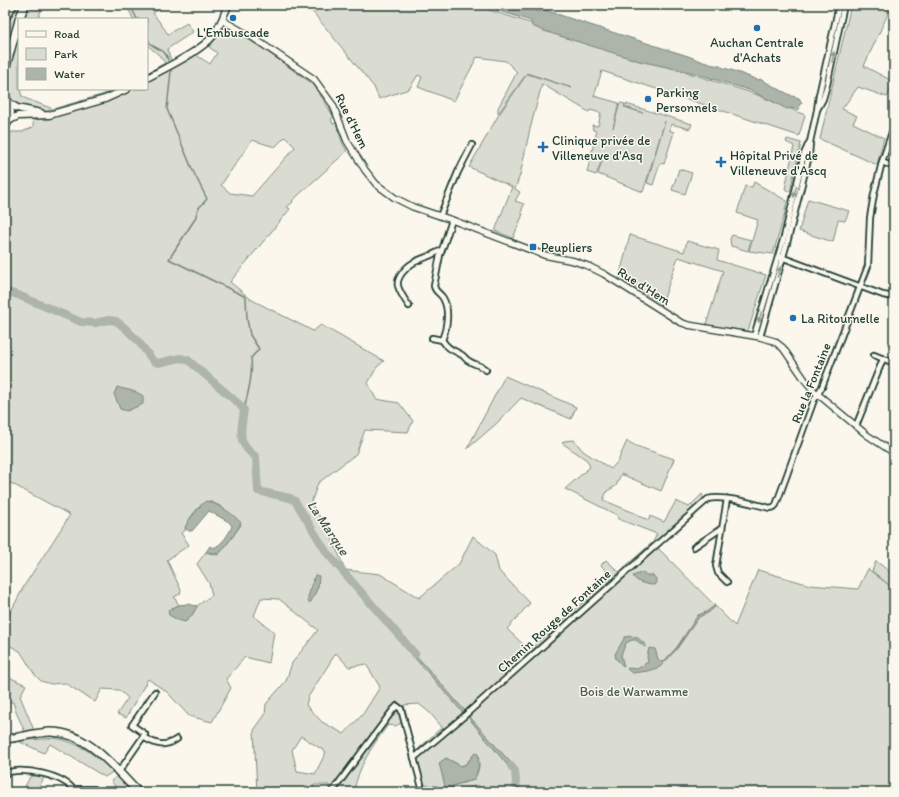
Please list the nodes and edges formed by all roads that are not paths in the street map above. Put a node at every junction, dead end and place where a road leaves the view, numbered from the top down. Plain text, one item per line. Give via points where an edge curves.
1 (13, 5) edge
2 (25, 5) edge
3 (228, 5) edge
4 (839, 5) edge
5 (844, 5) edge
6 (5, 18) edge
7 (19, 18) edge
8 (222, 20) junction
9 (18, 23) edge
10 (5, 70) edge
11 (148, 77) edge
12 (815, 82) dead end
13 (824, 84) junction
14 (125, 90) edge
15 (7, 100) edge
16 (57, 113) junction
17 (7, 124) edge
18 (894, 126) edge
19 (472, 145) dead end
20 (882, 162) junction
21 (894, 167) edge
22 (440, 216) junction
23 (452, 220) junction
24 (441, 250) junction
25 (781, 257) junction
26 (860, 286) junction
27 (894, 296) edge
28 (409, 306) dead end
29 (757, 336) junction
30 (432, 338) dead end
31 (442, 340) junction
32 (874, 355) dead end
33 (883, 359) junction
34 (894, 363) edge
35 (486, 370) dead end
36 (818, 394) junction
37 (856, 426) junction
38 (894, 453) edge
39 (708, 499) joint
40 (727, 499) junction
41 (722, 528) junction
42 (694, 547) dead end
43 (727, 582) dead end
44 (155, 692) dead end
45 (143, 738) junction
46 (5, 739) edge
47 (177, 739) dead end
48 (414, 758) junction
49 (118, 773) junction
50 (5, 774) edge
51 (421, 784) dead end
52 (94, 789) dead end
53 (74, 791) edge
54 (138, 792) edge
55 (332, 792) edge

1 - 6 main road
2 - 7 main road
3 - 8 main road
4 - 13 street
13 -> 5 street
8 - 11 main road via 208,42
8 - 22 street, Rue d'Hem via 314,79 333,105 351,147 380,188 401,202
9 - 10 main road
12 - 13 street
13 - 25 street via 818,99 810,142 804,154
14 - 16 main road via 105,99
15 - 16 main road via 17,108
15 - 17 main road via 10,112
16 - 17 main road via 18,116
18 - 20 street, Rue la Fontaine
19 - 22 street
20 - 21 street
20 - 26 street, Rue la Fontaine via 871,209 868,263
22 - 23 street, Rue d'Hem
23 - 24 street
23 - 29 street, Rue d'Hem via 544,255 588,266 680,322
24 - 28 street via 413,263 401,276 399,287
24 - 31 street via 434,289 445,304 447,324
25 - 26 street
25 - 29 street
26 - 27 street via 883,295
26 - 36 street, Rue la Fontaine
29 - 36 street, Rue d'Hem via 772,340 781,346
30 - 31 street
31 - 35 street via 450,350
32 - 33 street
33 - 34 street
33 - 37 street
36 - 37 street, Rue d'Hem
36 - 40 street, Rue la Fontaine via 775,506 770,508
37 - 38 street, Rue d'Hem
39 - 40 street, Rue la Fontaine
39 - 48 street, Chemin Rouge de Fontaine
40 - 41 street
41 - 42 street
41 - 43 street via 716,566 718,573
44 - 45 street via 132,725 145,734
45 - 47 street via 161,745 170,744
45 - 49 street
46 - 49 main road via 47,732 67,734 89,745
48 - 51 street
48 - 55 street via 401,709 396,706
49 - 54 main road
50 - 53 street via 14,770 44,773 68,784
52 - 53 street

